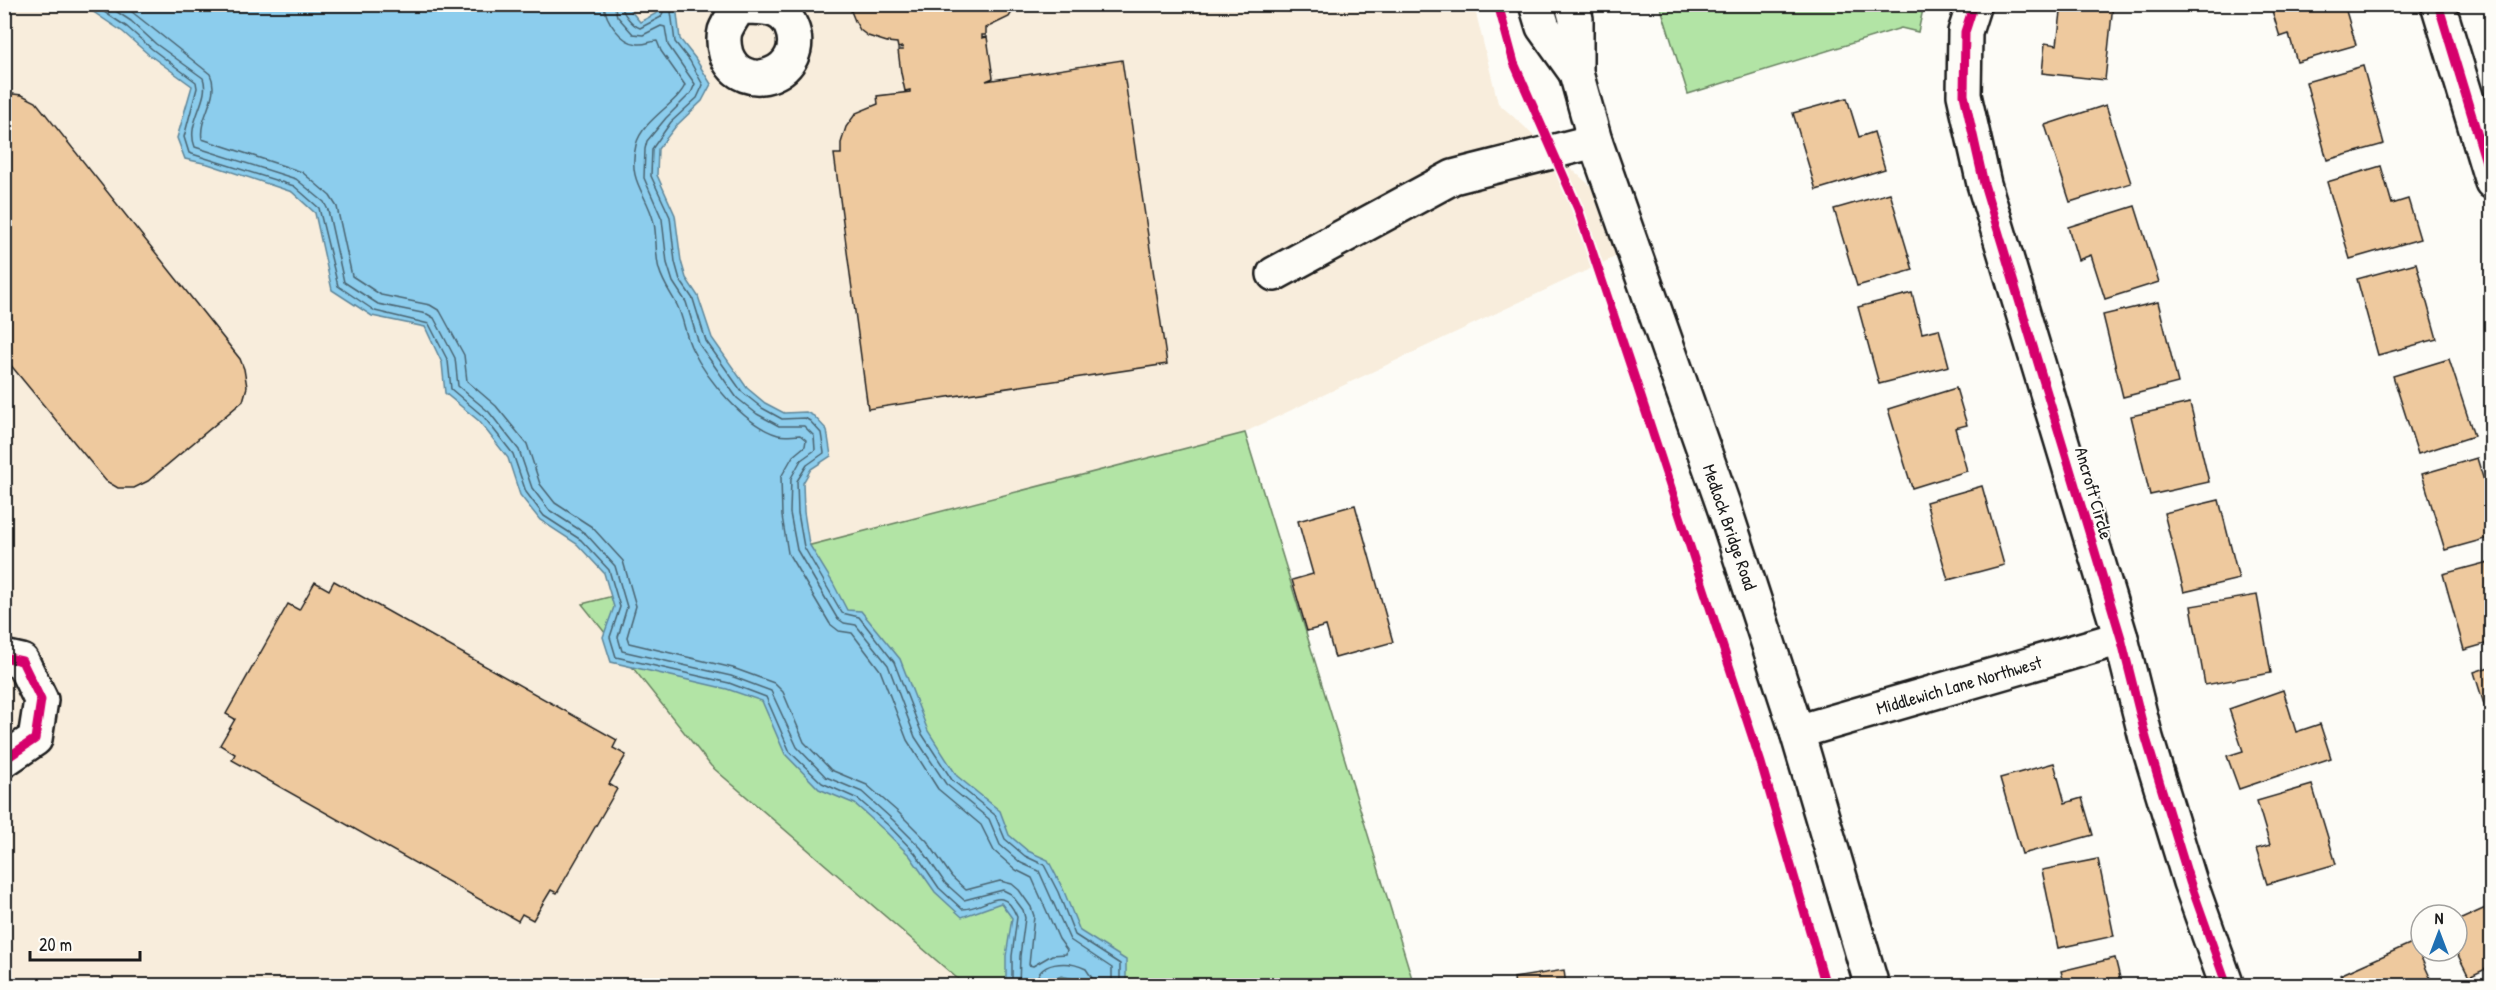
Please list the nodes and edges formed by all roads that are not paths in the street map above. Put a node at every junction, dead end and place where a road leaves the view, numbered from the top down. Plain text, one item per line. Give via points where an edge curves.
1 (1536, 4) edge
2 (1572, 4) edge
3 (1974, 4) edge
4 (2438, 4) edge
5 (1576, 73) junction
6 (1595, 141) junction
7 (2492, 182) edge
8 (1274, 274) dead end
9 (2121, 638) junction
10 (4, 657) edge
11 (1797, 732) junction
12 (4, 760) edge
13 (1872, 986) edge
14 (2228, 986) edge

1 - 5 street, Medlock Bridge Road via 1543,27
2 - 5 street, Medlock Bridge Road via 1576,19
3 - 9 street, Ancroft Circle via 1965,32 1964,94 1984,184
4 - 7 street
5 - 6 street, Medlock Bridge Road
6 - 8 street via 1453,177
6 - 11 street, Medlock Bridge Road via 1725,510
9 - 11 street, Middlewich Lane Northwest
9 - 14 street, Ancroft Circle via 2146,738 2190,882
10 - 12 street via 22,661 41,700 35,739
11 - 13 street, Medlock Bridge Road

